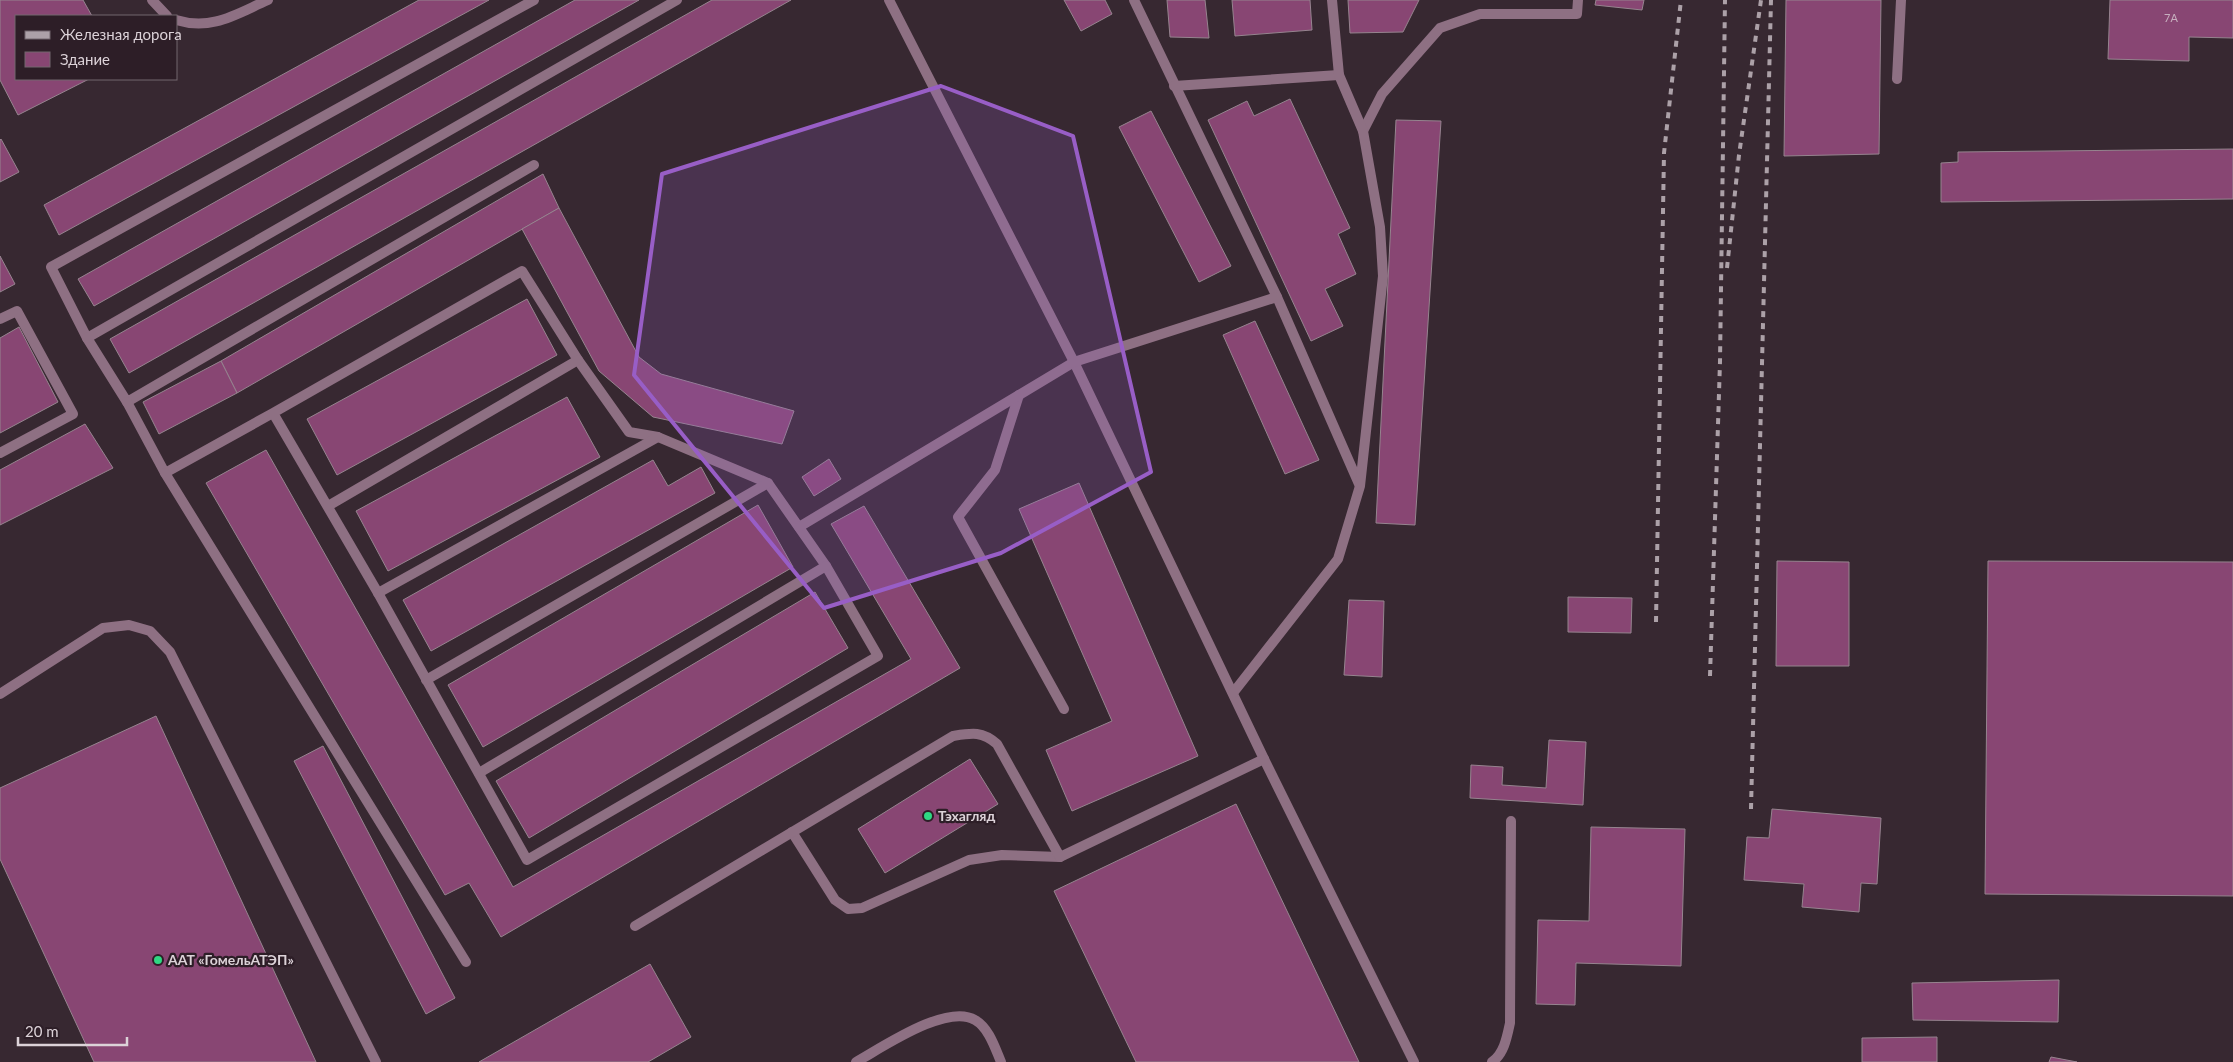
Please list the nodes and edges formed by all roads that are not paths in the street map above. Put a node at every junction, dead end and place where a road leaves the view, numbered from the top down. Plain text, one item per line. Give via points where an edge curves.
1 (152, 0) edge
2 (268, 0) edge
3 (534, 0) edge
4 (677, 0) edge
5 (889, 0) edge
6 (1134, 0) edge
7 (1332, 0) edge
8 (1578, 0) edge
9 (1901, 0) edge
10 (166, 15) edge
11 (178, 21) edge
12 (1339, 75) junction
13 (1897, 79) dead end
14 (1174, 86) junction
15 (1363, 130) junction
16 (534, 165) dead end
17 (1277, 296) junction
18 (0, 319) edge
19 (88, 338) junction
20 (578, 360) junction
21 (1074, 362) junction
22 (1020, 394) junction
23 (128, 402) junction
24 (273, 413) junction
25 (658, 437) junction
26 (0, 453) edge
27 (165, 473) junction
28 (768, 483) junction
29 (1360, 486) junction
30 (328, 506) junction
31 (799, 527) junction
32 (826, 566) junction
33 (378, 593) junction
34 (426, 680) junction
35 (1232, 692) junction
36 (0, 694) edge
37 (1064, 709) dead end
38 (1264, 759) junction
39 (480, 774) junction
40 (1511, 821) dead end
41 (792, 832) junction
42 (1060, 856) junction
43 (635, 926) dead end
44 (466, 962) dead end
45 (376, 1062) edge
46 (856, 1062) edge
47 (1001, 1062) edge
48 (1414, 1062) edge
49 (1492, 1062) edge

1 - 10 lane
2 - 11 lane via 216,23 190,24
3 - 19 lane via 51,267
4 - 19 lane
5 - 21 lane
6 - 14 lane
7 - 12 lane
8 - 15 lane via 1578,14 1480,14 1440,28 1382,94
9 - 13 lane
12 - 14 lane
12 - 15 lane
14 - 17 lane
15 - 29 lane via 1380,227 1383,276
16 - 23 lane
17 - 21 lane
17 - 29 lane
18 - 26 lane via 17,311 73,414
19 - 23 lane
20 - 24 lane via 522,271
20 - 25 lane via 629,432
20 - 30 lane
21 - 22 lane
21 - 35 lane
22 - 31 lane
22 - 37 lane via 995,470 958,517
23 - 27 lane
24 - 27 lane
24 - 30 lane
25 - 28 lane
25 - 33 lane
27 - 44 lane
28 - 31 lane
28 - 34 lane
29 - 35 lane via 1338,559
30 - 33 lane
31 - 32 lane
32 - 39 lane
32 - 39 lane via 878,656 527,860
33 - 34 lane
34 - 39 lane
35 - 38 lane
36 - 45 lane via 103,628 129,625 150,631 170,652
38 - 42 lane
38 - 48 lane
40 - 49 lane via 1510,1023 1506,1043
41 - 42 lane via 835,900 848,908 862,908 969,860 1002,855
41 - 42 lane via 953,736 970,733 987,735 998,744
41 - 43 lane
46 - 47 lane via 939,1018 960,1014 976,1020 989,1036

